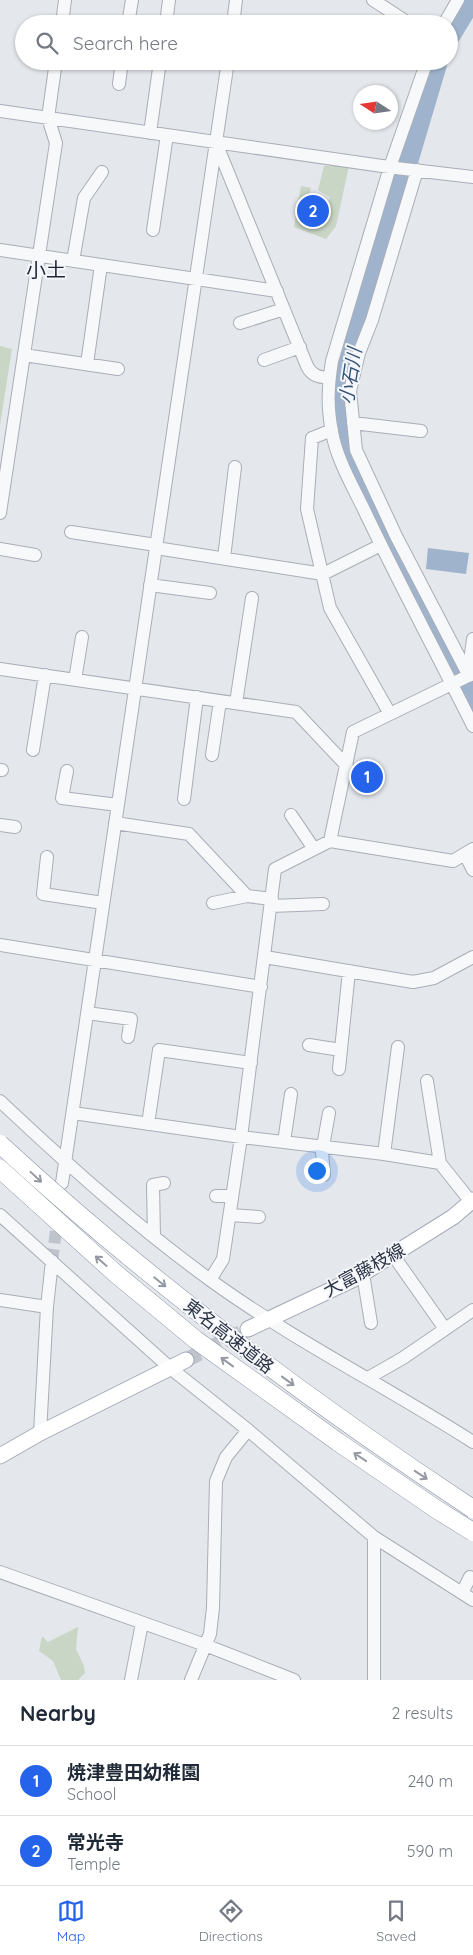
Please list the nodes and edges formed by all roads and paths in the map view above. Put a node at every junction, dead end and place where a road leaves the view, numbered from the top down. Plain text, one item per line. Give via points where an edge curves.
1 (65, 0) edge
2 (132, 0) edge
3 (169, 0) edge
4 (236, 0) edge
5 (373, 0) edge
6 (458, 0) edge
7 (63, 15) edge
8 (130, 15) edge
9 (167, 15) edge
10 (234, 15) edge
11 (396, 15) edge
12 (449, 15) edge
13 (55, 70) edge
14 (121, 70) edge
15 (159, 70) edge
16 (227, 70) edge
17 (423, 70) edge
18 (119, 84) dead end
19 (0, 110) edge
20 (48, 118) junction
21 (150, 133) junction
22 (167, 135) junction
23 (216, 142) junction
24 (393, 168) junction
25 (417, 170) junction
26 (102, 172) dead end
27 (473, 177) edge
28 (153, 230) dead end
29 (0, 250) edge
30 (39, 256) junction
31 (73, 261) junction
32 (101, 265) junction
33 (196, 280) junction
34 (277, 291) junction
35 (284, 308) junction
36 (240, 323) dead end
37 (300, 347) junction
38 (24, 354) junction
39 (264, 360) dead end
40 (87, 364) junction
41 (118, 369) dead end
42 (330, 378) junction
43 (353, 422) junction
44 (332, 430) junction
45 (421, 431) dead end
46 (235, 467) dead end
47 (0, 513) edge
48 (71, 532) dead end
49 (381, 545) junction
50 (156, 546) junction
51 (0, 549) edge
52 (36, 555) dead end
53 (224, 558) junction
54 (323, 574) junction
55 (150, 585) junction
56 (210, 593) dead end
57 (252, 598) dead end
58 (82, 637) dead end
59 (473, 639) edge
60 (0, 669) edge
61 (45, 675) junction
62 (471, 676) edge
63 (75, 680) junction
64 (452, 684) junction
65 (135, 688) junction
66 (197, 697) junction
67 (220, 701) junction
68 (236, 703) junction
69 (390, 714) junction
70 (473, 726) edge
71 (33, 750) dead end
72 (212, 755) dead end
73 (347, 766) junction
74 (67, 771) dead end
75 (184, 799) dead end
76 (118, 805) junction
77 (291, 816) dead end
78 (115, 823) junction
79 (0, 825) edge
80 (16, 827) dead end
81 (330, 841) junction
82 (314, 850) junction
83 (469, 852) edge
84 (47, 856) dead end
85 (473, 870) edge
86 (246, 896) junction
87 (271, 902) junction
88 (213, 903) dead end
89 (103, 904) junction
90 (323, 904) dead end
91 (0, 945) edge
92 (265, 957) junction
93 (473, 957) edge
94 (95, 960) junction
95 (349, 971) junction
96 (261, 987) junction
97 (87, 1013) junction
98 (128, 1037) dead end
99 (309, 1045) dead end
100 (398, 1047) dead end
101 (341, 1050) junction
102 (251, 1063) junction
103 (339, 1069) dead end
104 (427, 1081) dead end
105 (290, 1094) dead end
106 (0, 1101) edge
107 (73, 1113) junction
108 (329, 1113) dead end
109 (148, 1124) junction
110 (241, 1137) junction
111 (284, 1142) junction
112 (0, 1144) edge
113 (323, 1147) junction
114 (384, 1154) junction
115 (440, 1163) junction
116 (66, 1164) junction
117 (0, 1169) edge
118 (324, 1175) dead end
119 (62, 1183) tunnel mouth
120 (164, 1183) dead end
121 (216, 1196) dead end
122 (232, 1196) junction
123 (472, 1202) edge
124 (0, 1215) edge
125 (230, 1215) junction
126 (259, 1217) dead end
127 (154, 1237) junction
128 (393, 1255) junction
129 (52, 1261) junction
130 (363, 1274) junction
131 (210, 1280) junction
132 (0, 1300) edge
133 (47, 1307) junction
134 (473, 1310) edge
135 (269, 1320) junction
136 (371, 1323) dead end
137 (248, 1329) tunnel mouth
138 (445, 1329) junction
139 (186, 1360) tunnel mouth
140 (169, 1367) junction
141 (368, 1378) junction
142 (248, 1430) junction
143 (40, 1434) junction
144 (473, 1442) edge
145 (0, 1456) edge
146 (473, 1509) edge
147 (473, 1532) edge
148 (374, 1537) junction
149 (0, 1572) edge
150 (470, 1577) dead end
151 (462, 1593) junction
152 (473, 1600) edge
153 (142, 1623) junction
154 (205, 1645) junction
155 (271, 1676) edge
156 (131, 1680) edge
157 (191, 1680) edge
158 (294, 1680) edge
159 (374, 1680) edge

1 - 7 street
2 - 8 street
3 - 9 street
4 - 10 street
5 - 11 street
6 - 12 street
13 - 20 street
14 - 18 street
15 - 21 street
16 - 23 street
17 - 24 street
19 - 20 street
20 - 21 street
20 - 30 street via 56,143
21 - 22 street
22 - 23 street
22 - 28 street
23 - 24 street
23 - 33 street
23 - 34 street
24 - 25 street
24 - 42 street via 332,361
25 - 27 street
25 - 43 street via 357,362 350,391
26 - 31 street via 84,198
29 - 30 street
30 - 31 street
30 - 38 street
31 - 32 street
32 - 33 street
32 - 40 street
33 - 34 street
33 - 50 street
34 - 35 street
35 - 36 street
35 - 37 street
37 - 39 street
37 - 42 street via 311,372
38 - 40 street
38 - 47 street
40 - 41 street
42 - 44 street
43 - 45 street
43 - 62 street via 356,450 365,470 396,536
44 - 49 street via 343,466
44 - 54 street via 312,438 307,509
46 - 53 street
48 - 50 street
49 - 54 street
49 - 64 street
50 - 53 street
50 - 55 street
51 - 52 street
53 - 54 street
54 - 69 street via 330,608
55 - 56 street
55 - 65 street
57 - 68 street
58 - 63 street
59 - 62 street
60 - 61 street
61 - 63 street
61 - 71 street
62 - 64 street
63 - 65 street
64 - 69 street
64 - 70 street
65 - 66 street
65 - 76 street
66 - 67 street
66 - 75 street
67 - 68 street
67 - 72 street
68 - 73 street via 296,712
69 - 73 street via 353,732
73 - 81 street
74 - 76 street via 62,798
76 - 78 street
77 - 82 street
78 - 86 street via 189,834
78 - 89 street
79 - 80 street
81 - 82 street
81 - 83 street via 453,860
82 - 87 street via 275,870
83 - 85 street
84 - 89 street via 43,894
86 - 87 street
86 - 88 street
87 - 90 street
87 - 92 street
89 - 94 street
91 - 94 street
92 - 95 street
92 - 96 street
93 - 95 street via 434,978 413,982
94 - 96 street
94 - 97 street
95 - 101 street
96 - 102 street
97 - 98 street via 130,1019
97 - 107 street
99 - 101 street
100 - 114 street
101 - 103 street
102 - 109 street via 159,1050
102 - 110 street
104 - 115 street
105 - 111 street
106 - 116 street
107 - 109 street
107 - 116 street
108 - 113 street
109 - 110 street
110 - 111 street
110 - 122 street
111 - 113 street
112 -> 146 highway, 東名高速道路, bridge via 108,1240 261,1362
113 - 114 street
113 - 118 street
114 - 115 street
115 - 123 street
116 - 119 street
116 - 127 street
147 -> 117 highway, 東名高速道路, bridge via 338,1442 196,1340
120 - 127 street via 153,1185
121 - 122 street
122 - 125 street
123 - 128 main road, 大富藤枝線
124 - 129 street
125 - 126 street
125 - 131 street via 223,1259
127 - 131 street
128 - 130 main road, 大富藤枝線
128 - 138 street
129 - 133 street
129 - 140 street
130 - 135 main road, 大富藤枝線
130 - 136 street
131 - 135 street
132 - 133 street
133 - 143 street
134 - 138 street
135 - 137 main road, 大富藤枝線
135 - 141 street
138 - 141 street
139 - 140 main road
140 - 142 street
140 - 143 main road
141 - 144 street
142 - 148 street
142 - 154 street via 226,1457 216,1481 213,1608 210,1634
143 - 145 main road
148 - 151 street
148 - 159 street
149 - 153 street
150 - 151 street
151 - 152 street
153 - 154 street
153 - 156 street
154 - 155 street
154 - 157 street
155 - 158 street

